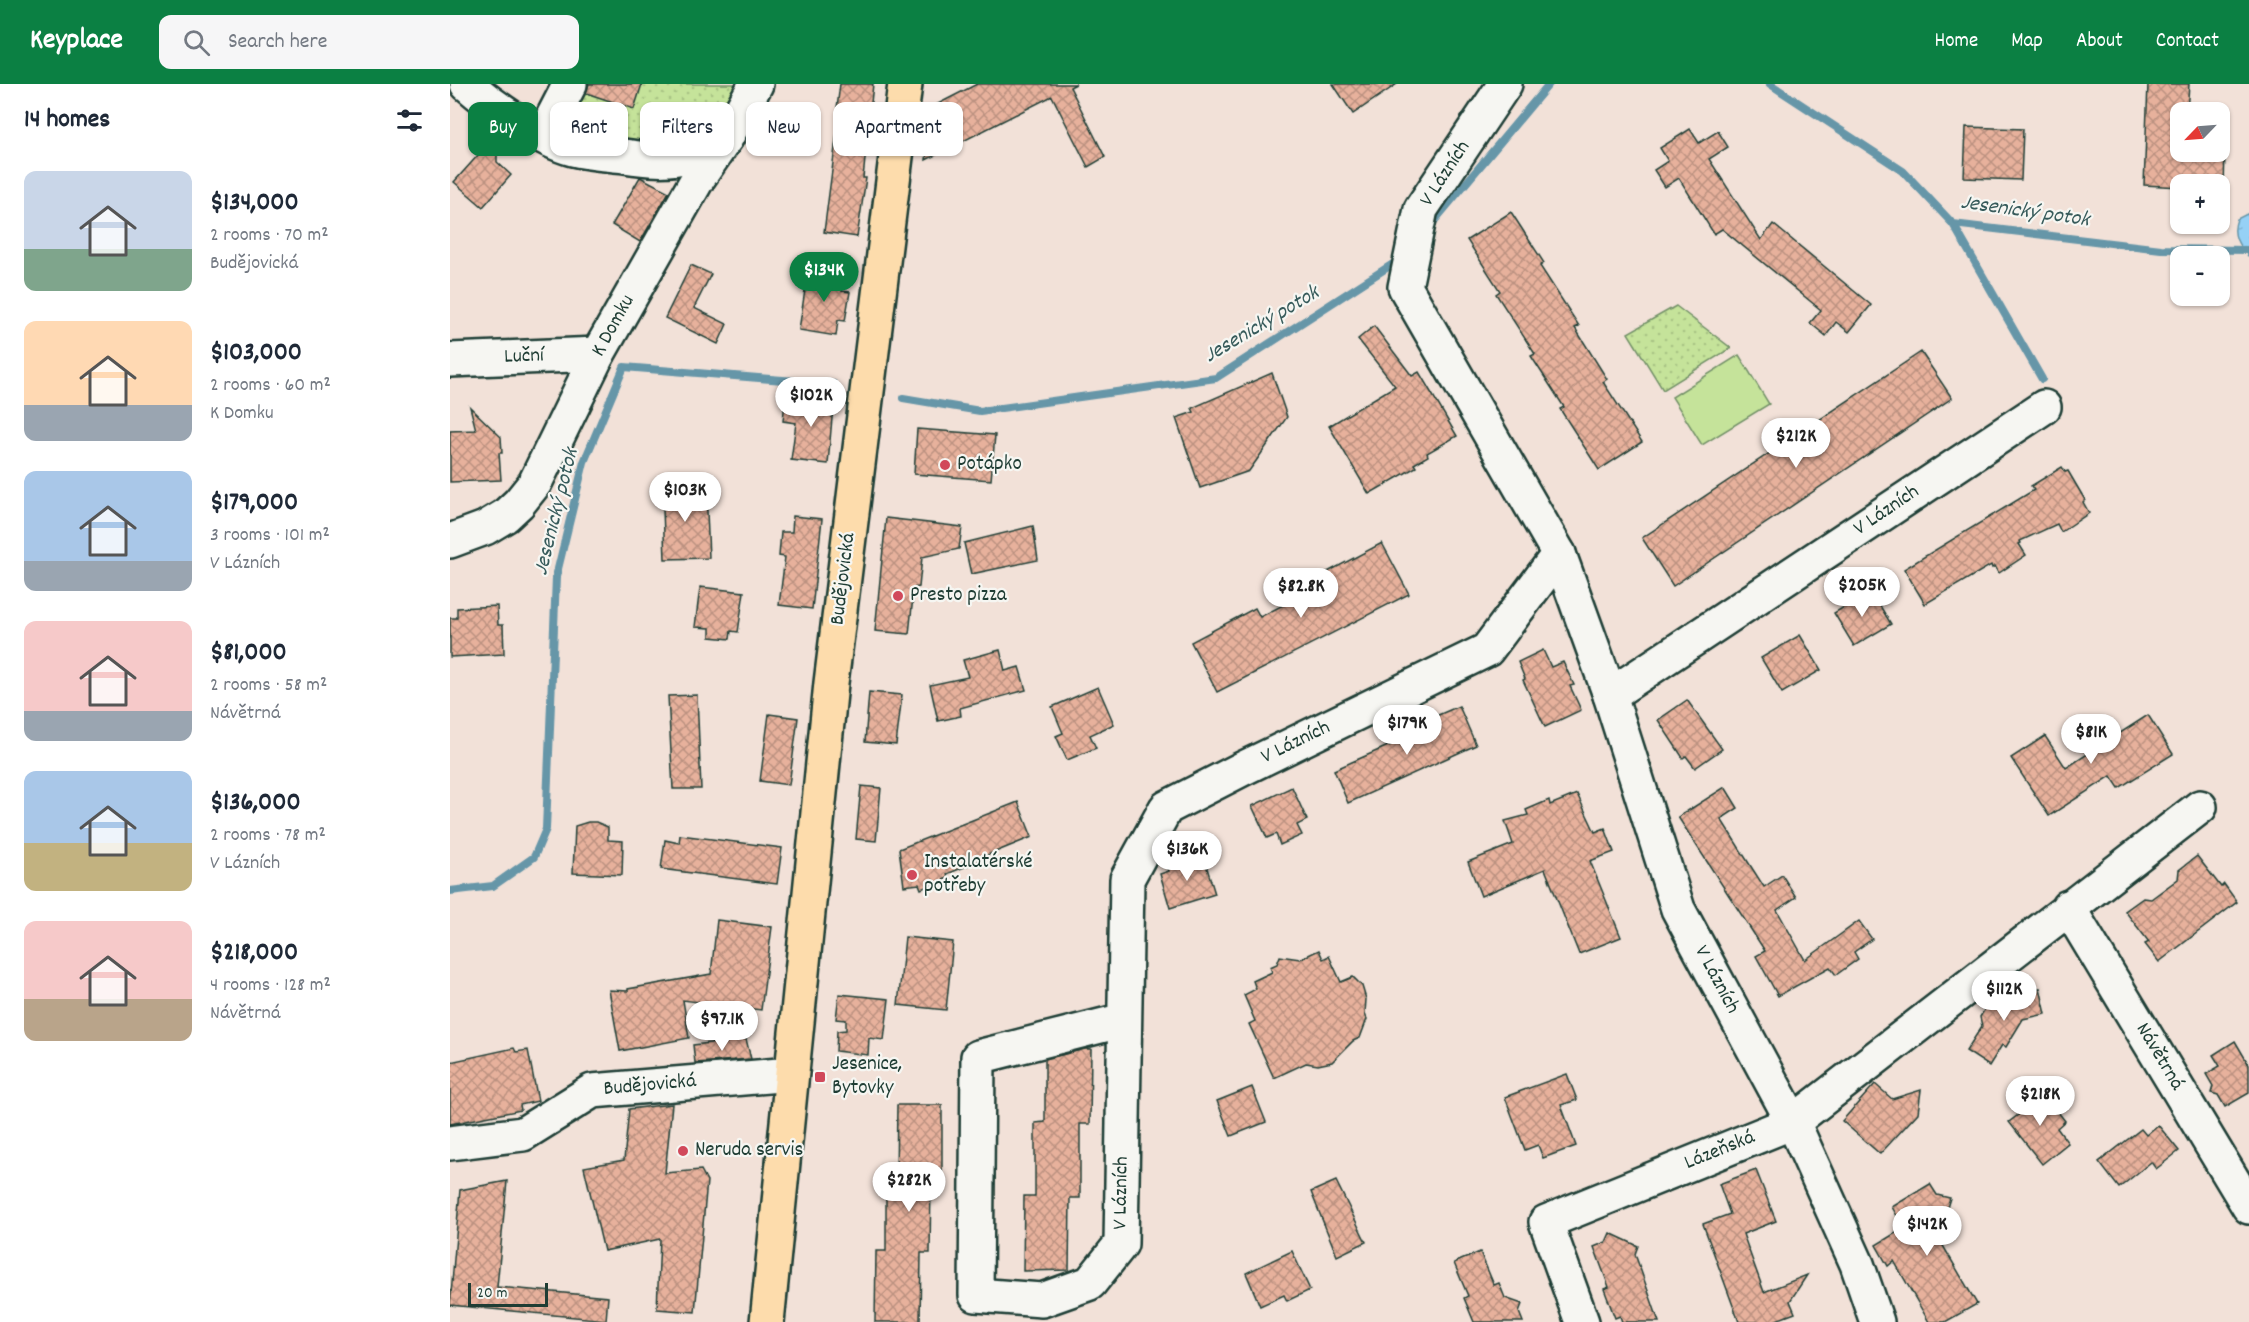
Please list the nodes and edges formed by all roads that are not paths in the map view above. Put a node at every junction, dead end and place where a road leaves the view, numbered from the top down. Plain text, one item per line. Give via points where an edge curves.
1 (467, 84) edge
2 (570, 84) edge
3 (756, 84) edge
4 (905, 84) edge
5 (1504, 84) edge
6 (734, 124) edge
7 (543, 136) junction
8 (687, 156) edge
9 (714, 156) edge
10 (598, 354) junction
11 (450, 360) edge
12 (2044, 407) dead end
13 (450, 541) edge
14 (1559, 555) junction
15 (1610, 695) junction
16 (2200, 807) dead end
17 (2068, 907) junction
18 (1124, 1020) junction
19 (791, 1074) junction
20 (1793, 1122) junction
21 (450, 1143) edge
22 (2249, 1207) edge
23 (767, 1322) edge
24 (1582, 1322) edge
25 (1877, 1322) edge

1 - 7 street
2 - 7 street
3 - 6 street, K Domku
4 - 19 main road, Budějovická via 831,683
5 - 14 street, V Lázních via 1420,209 1405,287
7 - 8 street via 574,149 650,160
9 - 10 street, K Domku
10 - 11 street, Luční
10 - 13 street, K Domku via 535,483 505,516
12 - 15 street, V Lázních
14 - 15 street, V Lázních
14 - 18 street, V Lázních via 1487,650 1166,808 1126,879
15 - 20 street, V Lázních via 1678,909
16 - 17 street
17 - 20 street
17 - 22 street, Návětrná
18 - 18 street, V Lázních via 978,1057 976,1295 1042,1300 1090,1282 1121,1244
19 - 21 street, Budějovická via 592,1091 523,1134
19 - 23 main road, Budějovická
20 - 24 street, Lázeňská via 1546,1222
20 - 25 street via 1857,1263

